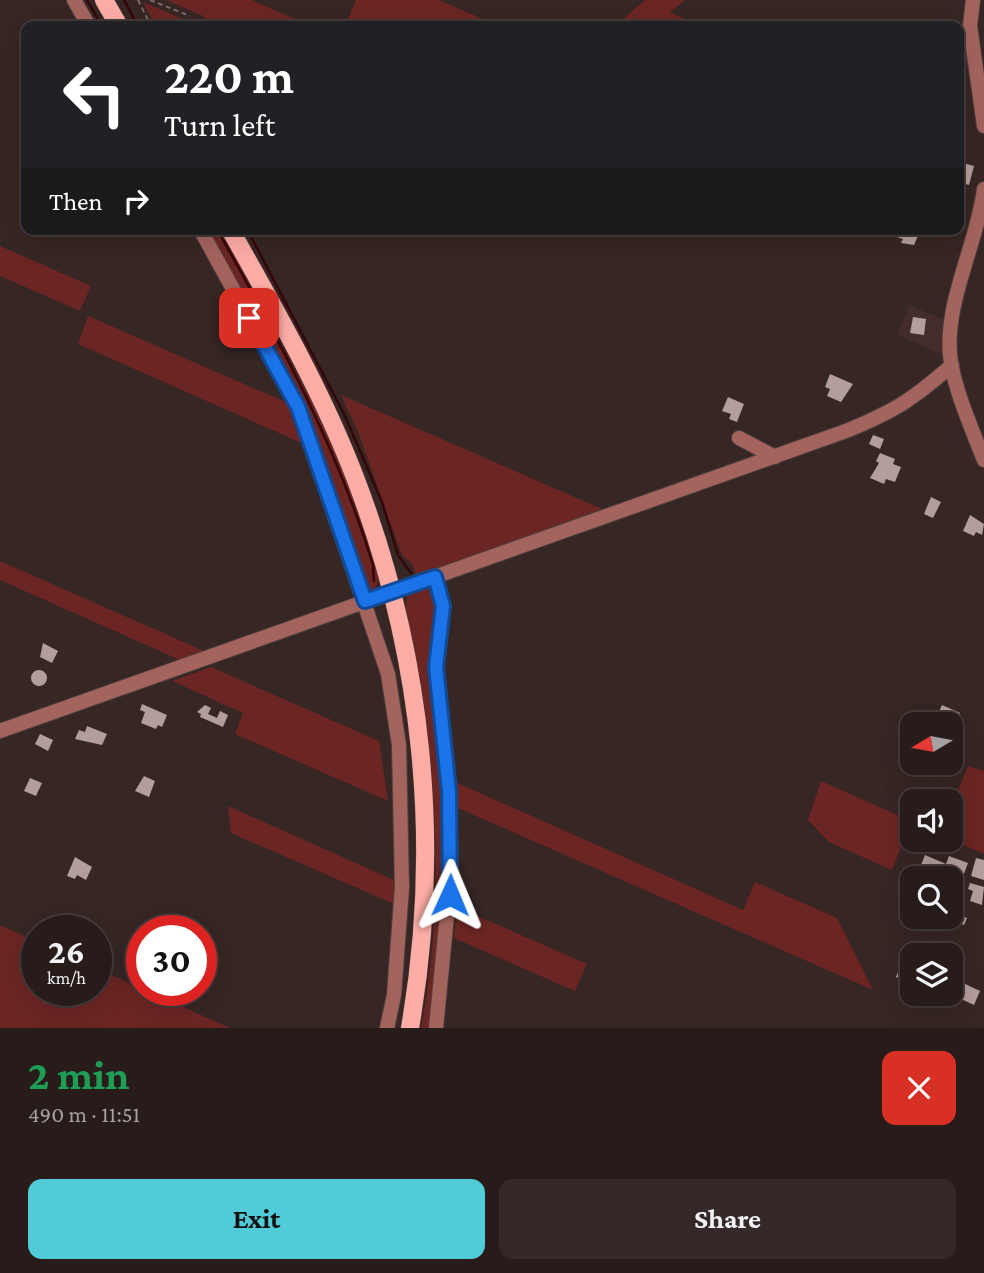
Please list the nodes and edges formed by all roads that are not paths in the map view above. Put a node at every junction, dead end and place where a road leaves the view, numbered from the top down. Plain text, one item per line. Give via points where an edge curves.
1 (74, 0) edge
2 (104, 0) edge
3 (969, 2) edge
4 (86, 21) edge
5 (115, 21) edge
6 (978, 42) edge
7 (984, 126) edge
8 (984, 189) edge
9 (203, 235) edge
10 (233, 235) edge
11 (980, 239) edge
12 (952, 365) junction
13 (738, 438) dead end
14 (775, 457) junction
15 (984, 460) edge
16 (435, 577) junction
17 (393, 592) junction
18 (365, 601) junction
19 (0, 731) edge
20 (387, 1028) edge
21 (410, 1028) edge
22 (436, 1028) edge

1 - 4 street
2 - 5 main road
3 - 6 street
6 - 7 street
8 - 11 street
9 - 18 street via 298,407
10 - 17 main road via 331,421 365,503
11 - 12 street via 953,322
12 - 14 street via 894,411
12 - 15 street
13 - 14 street
14 - 16 street
16 - 17 street
16 - 22 street via 443,606 436,667 449,791 451,874
17 - 18 street
17 - 21 main road via 415,698 426,817 423,932
18 - 19 street
18 - 20 street via 388,674 399,745 402,887

